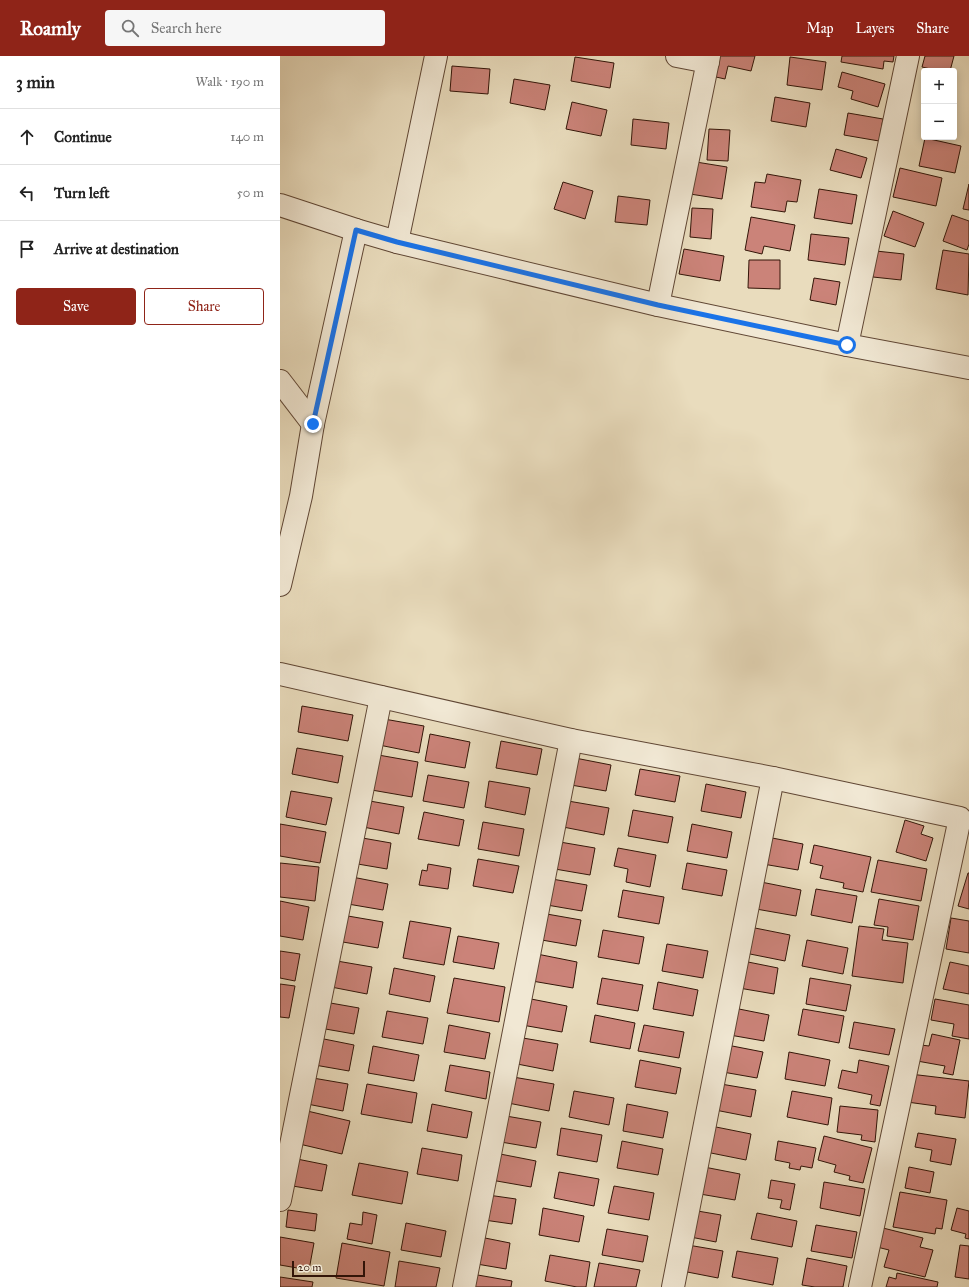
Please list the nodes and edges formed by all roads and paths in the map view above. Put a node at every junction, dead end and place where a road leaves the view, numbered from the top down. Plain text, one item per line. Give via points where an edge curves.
1 (436, 56) edge
2 (677, 56) edge
3 (908, 56) edge
4 (709, 59) edge
5 (280, 205) edge
6 (356, 230) junction
7 (397, 242) junction
8 (658, 305) junction
9 (847, 345) junction
10 (969, 368) edge
11 (280, 380) edge
12 (313, 424) junction
13 (280, 585) edge
14 (280, 674) edge
15 (381, 697) junction
16 (571, 740) junction
17 (773, 778) junction
18 (965, 818) edge
19 (280, 1200) edge
20 (464, 1287) edge
21 (673, 1287) edge
22 (860, 1287) edge

1 - 7 street
2 - 4 street
3 - 9 street
4 - 8 street
5 - 6 street
6 - 7 street
6 - 12 street
7 - 8 street
8 - 9 street
9 - 10 street
11 - 12 street
12 - 13 street via 301,496
14 - 15 street
15 - 16 street
15 - 19 street
16 - 17 street
16 - 20 street
17 - 18 street
17 - 21 street
18 - 22 street

